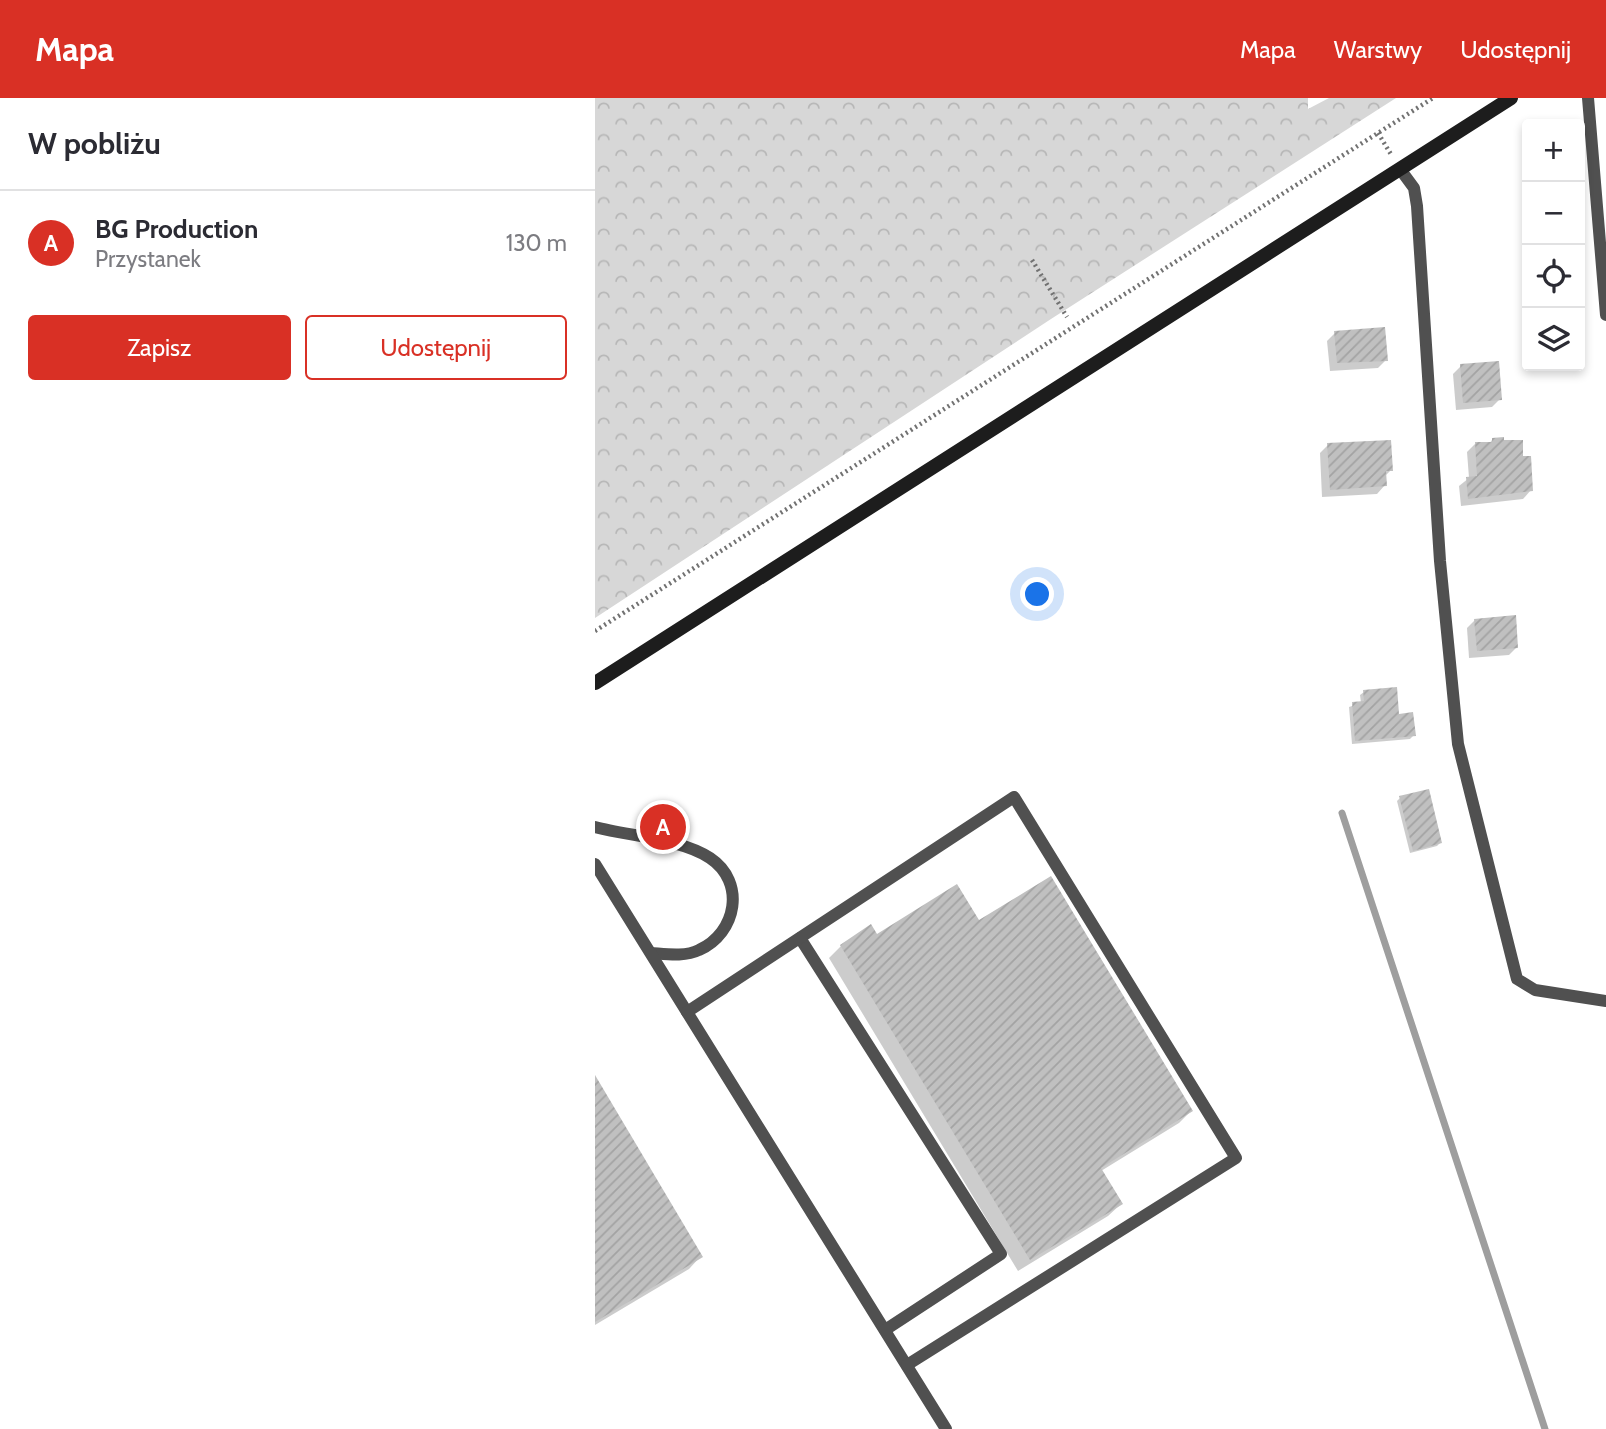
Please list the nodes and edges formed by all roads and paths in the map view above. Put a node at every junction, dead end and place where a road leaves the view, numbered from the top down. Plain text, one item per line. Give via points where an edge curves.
1 (1433, 98) edge
2 (1511, 98) edge
3 (1588, 98) edge
4 (1378, 133) junction
5 (1400, 169) junction
6 (1032, 260) dead end
7 (1606, 315) edge
8 (1067, 317) dead end
9 (595, 631) edge
10 (595, 683) edge
11 (595, 827) edge
12 (595, 864) edge
13 (800, 938) junction
14 (651, 953) junction
15 (1606, 1001) edge
16 (687, 1012) junction
17 (885, 1330) junction
18 (907, 1365) junction
19 (946, 1429) edge

1 - 4 path
2 - 5 main road
3 - 7 lane
4 - 5 path
4 - 9 path
5 - 10 main road
5 - 15 lane via 1414,188 1417,206 1440,561 1464,770 1517,979 1535,990
6 - 8 path
11 - 14 lane via 694,850 730,877 731,915 713,942 698,951
12 - 14 lane
13 - 16 lane
13 - 17 lane via 1001,1254
13 - 18 lane via 1014,797 1236,1158
14 - 16 lane
16 - 17 lane
17 - 18 lane
18 - 19 lane

